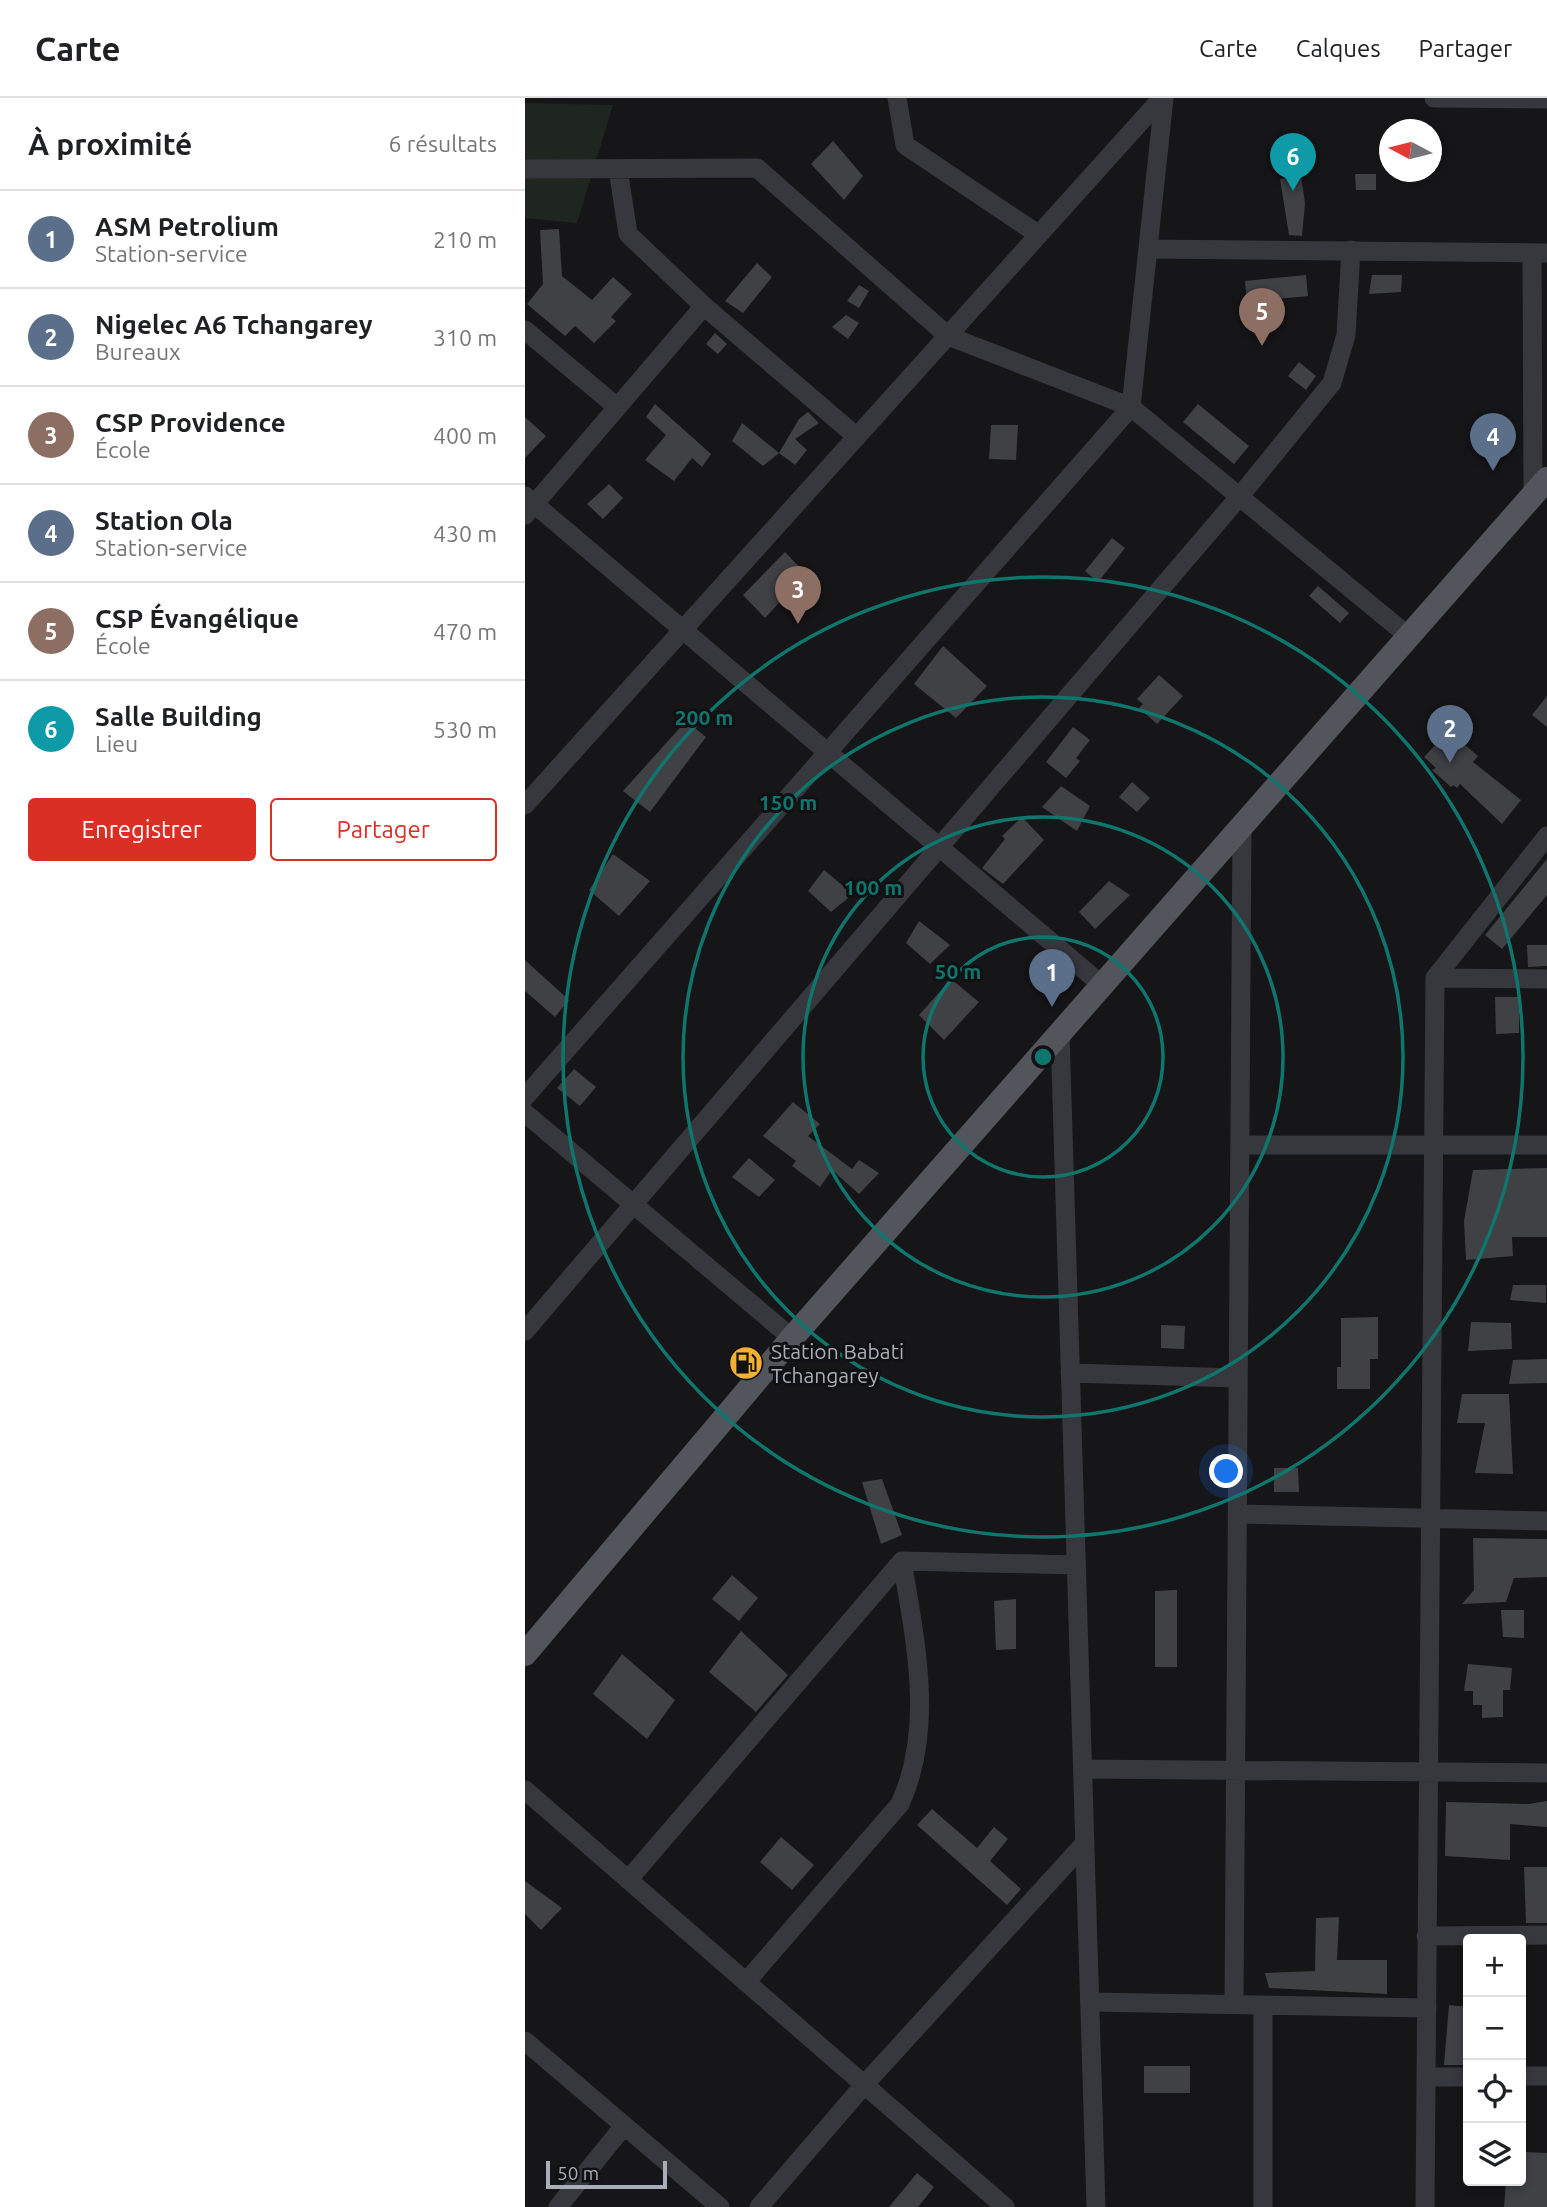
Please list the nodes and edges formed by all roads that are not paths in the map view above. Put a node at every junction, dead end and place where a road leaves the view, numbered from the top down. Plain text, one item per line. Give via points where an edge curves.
1 (897, 98) edge
2 (1163, 98) edge
3 (1434, 98) edge
4 (1547, 99) edge
5 (525, 169) edge
6 (618, 169) junction
7 (1039, 234) junction
8 (1147, 249) junction
9 (1351, 250) junction
10 (1539, 253) edge
11 (704, 306) junction
12 (525, 331) edge
13 (948, 336) junction
14 (617, 407) junction
15 (1131, 407) junction
16 (857, 437) junction
17 (1540, 487) edge
18 (1240, 496) junction
19 (528, 505) edge
20 (683, 630) junction
21 (1408, 635) junction
22 (827, 752) junction
23 (525, 805) edge
24 (1242, 825) junction
25 (1547, 836) edge
26 (940, 848) junction
27 (1435, 978) junction
28 (1547, 979) edge
29 (1102, 985) junction
30 (1060, 1034) junction
31 (525, 1097) edge
32 (525, 1113) edge
33 (1240, 1145) junction
34 (1433, 1145) junction
35 (1547, 1145) edge
36 (633, 1205) junction
37 (525, 1331) edge
38 (792, 1338) junction
39 (1070, 1373) junction
40 (1238, 1378) junction
41 (1237, 1514) junction
42 (1431, 1518) junction
43 (1547, 1521) edge
44 (902, 1561) junction
45 (1076, 1565) junction
46 (525, 1654) edge
47 (1083, 1769) junction
48 (1235, 1771) junction
49 (1429, 1772) junction
50 (1547, 1773) edge
51 (525, 1790) edge
52 (1085, 1843) junction
53 (628, 1880) junction
54 (1547, 1935) edge
55 (1426, 1936) junction
56 (747, 1982) junction
57 (1090, 2002) junction
58 (1234, 2004) junction
59 (1263, 2005) junction
60 (1427, 2008) junction
61 (525, 2042) edge
62 (1526, 2076) edge
63 (1547, 2076) edge
64 (1426, 2077) junction
65 (1463, 2077) edge
66 (864, 2085) junction
67 (624, 2126) junction
68 (558, 2207) edge
69 (720, 2207) edge
70 (759, 2207) edge
71 (1005, 2207) edge
72 (1096, 2207) edge
73 (1263, 2207) edge
74 (1425, 2207) edge

1 - 7 street via 905,145
2 - 7 street
2 - 8 street
3 - 4 street
5 - 6 street
6 - 11 street via 628,234
6 - 13 street via 757,168
7 - 13 street
8 - 9 street
8 - 15 street
9 - 10 street
9 - 18 street via 1346,335 1332,383
10 - 17 street
11 - 14 street
11 - 16 street
12 - 14 street
13 - 15 street
13 - 16 street
14 - 19 street
15 - 18 street
15 - 22 street
16 - 20 street
17 - 21 main road
18 - 21 street
18 - 26 street
19 - 20 street
20 - 22 street
20 - 23 street
21 - 24 main road
22 - 26 street
22 - 31 street
24 - 29 main road
24 - 33 street
25 - 27 street
26 - 29 street
26 - 36 street
27 - 28 street
27 - 34 street
29 - 30 main road
30 - 38 main road
30 - 39 street
32 - 36 street
33 - 34 street
33 - 40 street
34 - 35 street
34 - 42 street
36 - 37 street
36 - 38 street
38 - 46 main road
39 - 40 street
39 - 45 street
40 - 41 street
41 - 42 street
41 - 48 street
42 - 43 street
42 - 49 street
44 - 45 street
44 - 53 street
44 - 56 street via 918,1679 912,1777 900,1804
45 - 47 street
47 - 48 street
47 - 52 street
48 - 49 street
48 - 58 street
49 - 50 street
49 - 55 street
51 - 53 street
52 - 57 street
52 - 66 street
53 - 56 street
54 - 55 street
55 - 60 street
56 - 66 street
57 - 58 street
57 - 72 street
58 - 59 street
59 - 60 street
59 - 73 street
60 - 64 street
61 - 67 street
62 - 63 street
64 - 65 street
64 - 74 street
66 - 70 street
66 - 71 street
67 - 68 street
67 - 69 street

